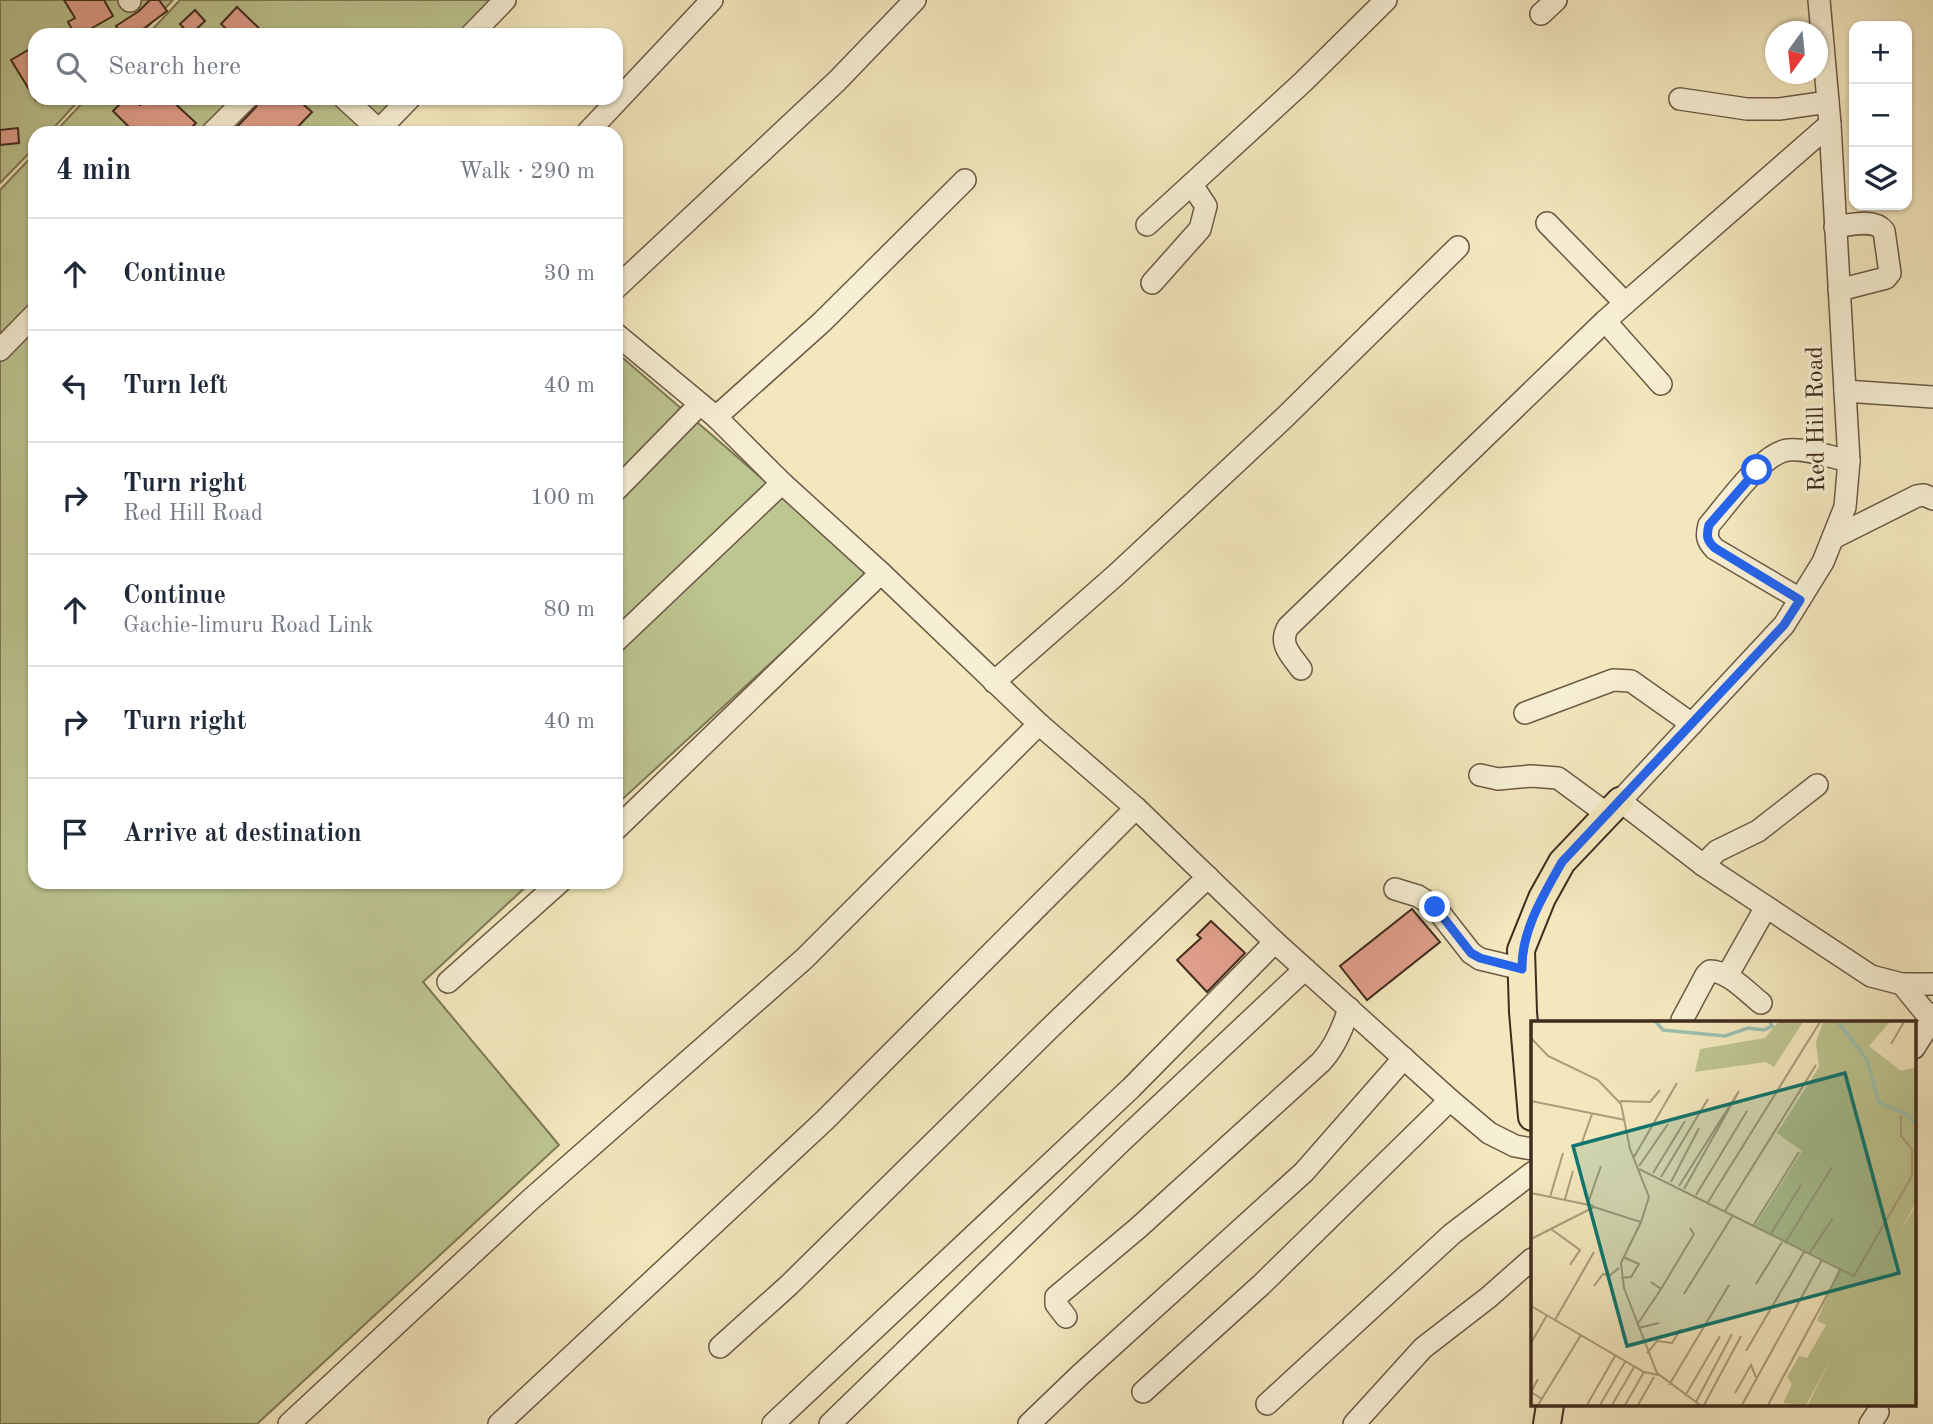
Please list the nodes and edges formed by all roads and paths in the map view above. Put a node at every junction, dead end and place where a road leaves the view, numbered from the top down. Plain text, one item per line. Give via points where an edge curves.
1 (505, 0) edge
2 (712, 0) edge
3 (915, 0) edge
4 (1386, 0) edge
5 (1819, 0) edge
6 (478, 28) edge
7 (623, 95) edge
8 (1680, 99) dead end
9 (1828, 102) junction
10 (240, 105) edge
11 (352, 105) edge
12 (404, 105) edge
13 (613, 105) edge
14 (1830, 124) junction
15 (219, 126) edge
16 (374, 126) edge
17 (386, 126) edge
18 (594, 126) edge
19 (965, 180) dead end
20 (1192, 185) junction
21 (1547, 223) dead end
22 (1147, 225) dead end
23 (1835, 227) junction
24 (1458, 247) dead end
25 (623, 281) edge
26 (1152, 284) dead end
27 (1839, 290) junction
28 (1625, 303) junction
29 (28, 321) edge
30 (1605, 321) junction
31 (623, 340) edge
32 (0, 350) edge
33 (1661, 384) dead end
34 (1845, 391) junction
35 (1933, 397) edge
36 (708, 410) junction
37 (1849, 461) junction
38 (782, 484) junction
39 (623, 485) edge
40 (1933, 499) edge
41 (1833, 538) junction
42 (881, 573) junction
43 (1800, 600) junction
44 (623, 634) edge
45 (1301, 669) dead end
46 (994, 682) junction
47 (1525, 713) dead end
48 (1039, 724) junction
49 (1692, 724) junction
50 (1480, 775) dead end
51 (1817, 785) dead end
52 (1614, 807) junction
53 (1136, 808) junction
54 (623, 822) edge
55 (1703, 865) junction
56 (1209, 877) junction
57 (552, 889) edge
58 (1395, 889) dead end
59 (1766, 907) junction
60 (1275, 942) junction
61 (1305, 969) junction
62 (1522, 969) junction
63 (1727, 976) junction
64 (448, 982) dead end
65 (1902, 984) junction
66 (1933, 984) edge
67 (1761, 1003) dead end
68 (1349, 1009) junction
69 (1933, 1017) edge
70 (1682, 1020) dead end
71 (1916, 1045) edge
72 (1405, 1058) junction
73 (1450, 1100) junction
74 (1531, 1105) edge
75 (1531, 1149) edge
76 (1531, 1174) edge
77 (1531, 1260) edge
78 (1066, 1317) dead end
79 (720, 1347) dead end
80 (1143, 1392) dead end
81 (1267, 1404) dead end
82 (1550, 1406) edge
83 (289, 1424) edge
84 (499, 1424) edge
85 (773, 1424) edge
86 (830, 1424) edge
87 (1029, 1424) edge
88 (1354, 1424) edge
89 (1547, 1424) edge

1 - 6 street
2 - 7 street
3 - 25 street via 837,81
4 - 20 street
5 - 9 street, Red Hill Road
8 - 9 street via 1747,109
9 - 14 street, Red Hill Road
10 - 15 street
11 - 16 street
12 - 17 street
13 - 18 street
14 - 23 street, Red Hill Road
14 - 28 street
19 - 36 street via 822,321
20 - 22 street
20 - 26 street via 1206,206 1200,229
21 - 28 street
23 - 27 street, Red Hill Road
23 - 27 street via 1881,226 1890,273
24 - 46 street via 1285,417
27 - 34 street, Red Hill Road
28 - 30 street
29 - 32 street
30 - 33 street
30 - 45 street via 1288,627 1284,645
31 - 36 street
34 - 35 street
34 - 37 street, Red Hill Road
36 - 38 street
36 - 39 street
37 - 41 street, Red Hill Road via 1845,507
37 - 43 street via 1783,451 1757,470 1709,525 1708,542 1715,548
38 - 42 street
38 - 44 street
40 - 41 street via 1917,496
41 - 43 street, Red Hill Road
42 - 46 street
42 - 54 street
43 - 49 street, Red Hill Road via 1784,625
46 - 48 street
47 - 49 street via 1622,679
48 - 53 street
48 - 83 street via 804,959 530,1200
49 - 52 street, Red Hill Road
50 - 52 street via 1558,778
51 - 55 street via 1758,831 1717,850
52 - 55 street
52 - 62 main road via 1562,862 1521,950
53 - 56 street
53 - 84 street via 825,1120
55 - 59 street
56 - 60 street
56 - 79 street
57 - 64 street
58 - 62 street via 1418,895 1435,907 1471,953
59 - 63 street
59 - 65 street via 1871,976
60 - 61 street
60 - 85 street via 1131,1088
61 - 68 street
61 - 86 street
62 - 74 main road
63 - 67 street
63 - 70 street via 1710,971
65 - 66 street
65 - 69 street
68 - 72 street
68 - 78 street via 1342,1031 1321,1062 1056,1297
69 - 71 street
72 - 73 street
72 - 87 street via 1304,1172
73 - 75 street via 1489,1133
73 - 80 street via 1261,1286
76 - 81 street via 1452,1234
77 - 88 street via 1423,1348
82 - 89 main road

